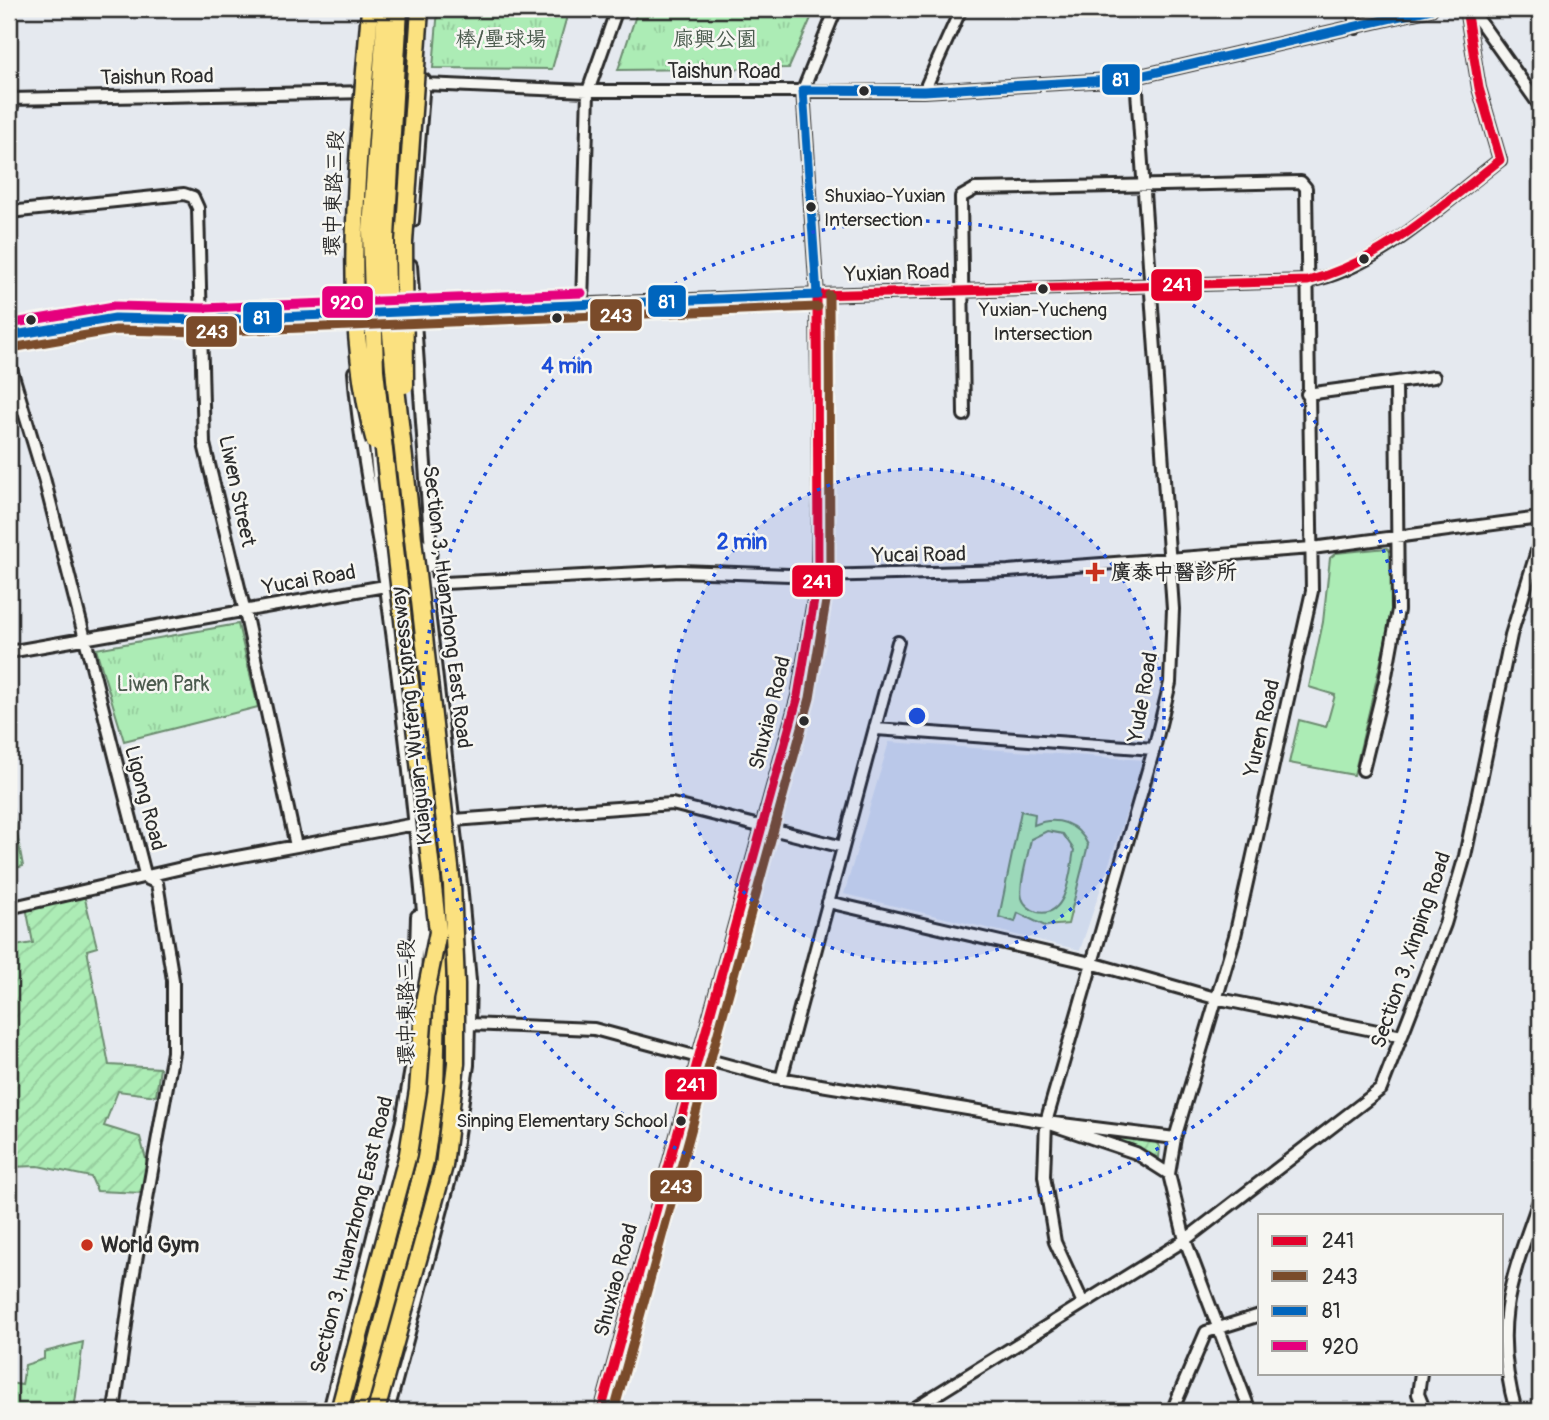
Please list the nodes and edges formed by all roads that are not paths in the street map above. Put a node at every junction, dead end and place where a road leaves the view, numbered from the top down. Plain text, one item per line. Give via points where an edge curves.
1 (364, 9) edge
2 (370, 9) edge
3 (377, 9) edge
4 (386, 9) edge
5 (399, 9) edge
6 (412, 9) edge
7 (420, 9) edge
8 (428, 9) edge
9 (617, 9) edge
10 (836, 9) edge
11 (961, 9) edge
12 (1353, 9) edge
13 (1432, 9) edge
14 (1469, 9) edge
15 (1356, 28) junction
16 (1136, 77) junction
17 (424, 84) junction
18 (406, 86) junction
19 (803, 90) junction
20 (588, 91) junction
21 (924, 91) junction
22 (357, 92) junction
23 (370, 92) junction
24 (11, 99) edge
25 (1540, 106) edge
26 (9, 116) edge
27 (1144, 185) junction
28 (9, 212) edge
29 (1308, 281) junction
30 (1152, 284) junction
31 (964, 291) junction
32 (817, 295) junction
33 (582, 305) junction
34 (415, 311) junction
35 (395, 312) junction
36 (364, 314) junction
37 (350, 315) junction
38 (203, 320) junction
39 (9, 336) edge
40 (9, 362) edge
41 (1434, 377) dead end
42 (1396, 383) junction
43 (1307, 394) junction
44 (964, 415) dead end
45 (408, 485) junction
46 (387, 487) junction
47 (1540, 518) edge
48 (1398, 539) junction
49 (1540, 541) edge
50 (1312, 548) junction
51 (1170, 560) junction
52 (818, 576) junction
53 (426, 583) junction
54 (385, 586) junction
55 (245, 612) junction
56 (83, 640) junction
57 (898, 642) dead end
58 (9, 652) edge
59 (876, 729) junction
60 (1154, 749) junction
61 (1363, 769) dead end
62 (454, 820) junction
63 (415, 824) junction
64 (760, 827) junction
65 (296, 846) junction
66 (844, 847) junction
67 (419, 858) junction
68 (146, 878) junction
69 (828, 902) junction
70 (9, 908) edge
71 (438, 932) junction
72 (1091, 963) junction
73 (1215, 998) junction
74 (468, 1024) junction
75 (1402, 1035) junction
76 (697, 1058) junction
77 (781, 1079) junction
78 (1046, 1122) junction
79 (1175, 1138) junction
80 (1169, 1174) junction
81 (1540, 1198) edge
82 (1185, 1240) junction
83 (1083, 1304) junction
84 (1258, 1316) edge
85 (1219, 1329) junction
86 (1421, 1374) edge
87 (114, 1411) edge
88 (329, 1411) edge
89 (339, 1411) edge
90 (347, 1411) edge
91 (360, 1411) edge
92 (376, 1411) edge
93 (388, 1411) edge
94 (601, 1411) edge
95 (910, 1411) edge
96 (1172, 1411) edge
97 (1250, 1411) edge
98 (1425, 1411) edge
99 (1514, 1411) edge

1 - 22 street, 環中東路三段
2 - 46 highway, bridge via 358,175 357,308 365,407
3 - 23 street, 環中東路三段
4 - 46 highway, Kuaiguan-Wufeng Expressway, bridge via 371,243 374,370
5 - 45 highway, Kuaiguan-Wufeng Expressway, bridge via 386,237 395,379
6 - 18 street, Section 3, Huanzhong East Road
7 - 45 highway, bridge via 404,242
8 - 17 street
9 - 20 street
10 - 19 street, Shuxiao Road
11 - 21 street
12 - 15 street
13 - 15 street, Taishun Road
14 - 25 street
14 - 29 street, Yuxian Road via 1479,88 1500,160 1394,241 1332,277
15 - 16 street, Taishun Road
16 - 21 street, Taishun Road
16 - 27 street, Yude Road
17 - 18 street, Taishun Road
17 - 20 street, Taishun Road
17 - 34 street via 411,243
18 - 23 street, Taishun Road
18 - 35 street, Section 3, Huanzhong East Road via 393,241
19 - 20 street, Taishun Road
19 - 21 street, Taishun Road
19 - 32 street, Shuxiao Road
20 - 33 street
22 - 23 street, Taishun Road
22 - 24 street, Taishun Road
22 - 37 street, 環中東路三段
23 - 36 street, 環中東路三段 via 362,233
24 - 26 street
27 - 29 street, Yuren Road via 1301,183 1306,188
27 - 30 street, Yude Road
27 - 31 street via 975,189 961,197
28 - 38 street, Liwen Street via 184,194 192,197 198,208
29 - 30 street, Yuxian Road
29 - 43 street, Yuren Road
30 - 31 street, Yuxian Road
30 - 51 street, Yude Road
31 - 32 street, Yuxian Road
31 - 44 street
32 - 33 street, Yuxian Road
32 - 52 street, Shuxiao Road
33 - 34 street, Yuxian Road
34 - 35 street, Yuxian Road
34 - 53 street via 431,550
35 - 36 street, Yuxian Road
35 - 53 street, Section 3, Huanzhong East Road via 399,380
36 - 37 street, Yuxian Road
36 - 54 street, 環中東路三段
37 - 38 street, Yuxian Road
37 - 54 street, 環中東路三段 via 366,480
38 - 39 street, Yuxian Road via 100,319
38 - 55 street, Liwen Street via 204,444
40 - 56 street, Ligong Road via 44,478
41 - 42 street
42 - 43 street
42 - 48 street
43 - 50 street, Yuren Road
45 - 92 highway, Kuaiguan-Wufeng Expressway, bridge via 452,885 456,1063 444,1166
46 - 71 highway, Kuaiguan-Wufeng Expressway, bridge
47 - 48 street, Yucai Road
48 - 50 street, Yucai Road
48 - 61 street via 1398,610
49 - 75 street, Section 3, Xinping Road via 1511,635 1465,856
50 - 51 street, Yucai Road
50 - 73 street, Yuren Road via 1312,591 1298,656 1234,936
51 - 52 street, Yucai Road via 995,572
51 - 60 street, Yude Road via 1174,610 1170,683
52 - 53 street, Yucai Road via 680,571
52 - 64 street, Shuxiao Road via 798,696
53 - 54 street, Yucai Road
53 - 62 street, Section 3, Huanzhong East Road
54 - 55 street, Yucai Road
54 - 63 street, 環中東路三段
55 - 56 street, Yucai Road
55 - 65 street, Liwen Street
56 - 58 street, Yucai Road
56 - 68 street, Ligong Road
57 - 59 street
59 - 60 street
59 - 66 street
60 - 72 street, Yude Road
62 - 64 street via 672,804
62 - 74 street, Section 3, Huanzhong East Road via 470,981
63 - 65 street
63 - 67 street, 環中東路三段
64 - 66 street
64 - 76 street, Shuxiao Road
65 - 68 street
66 - 69 street
67 - 88 street, Section 3, Huanzhong East Road via 413,1057 402,1121
67 - 90 street, 環中東路三段 via 429,998 424,1096
68 - 70 street
68 - 87 street, Ligong Road via 157,883 173,980 173,1052
69 - 72 street
69 - 77 street
71 - 89 highway, bridge via 425,997 408,1154
71 - 91 highway, Kuaiguan-Wufeng Expressway, bridge via 435,1095 425,1161
72 - 73 street
72 - 78 street, Yude Road
73 - 75 street
73 - 79 street, Yuren Road
74 - 76 street via 594,1029
74 - 93 street, Section 3, Huanzhong East Road via 464,1104 453,1168
75 - 82 street, Section 3, Xinping Road via 1381,1089
76 - 77 street
76 - 94 street, Shuxiao Road
77 - 78 street
78 - 79 street
78 - 80 street via 1136,1153
78 - 83 street, Yude Road via 1044,1176 1055,1242
79 - 80 street, Yuren Road
80 - 82 street
81 - 99 street via 1507,1296 1506,1372
82 - 83 street, Section 3, Xinping Road
82 - 85 street
83 - 95 street, Section 3, Xinping Road
84 - 85 street
85 - 96 street via 1206,1332
85 - 97 street
86 - 98 street via 1418,1394

